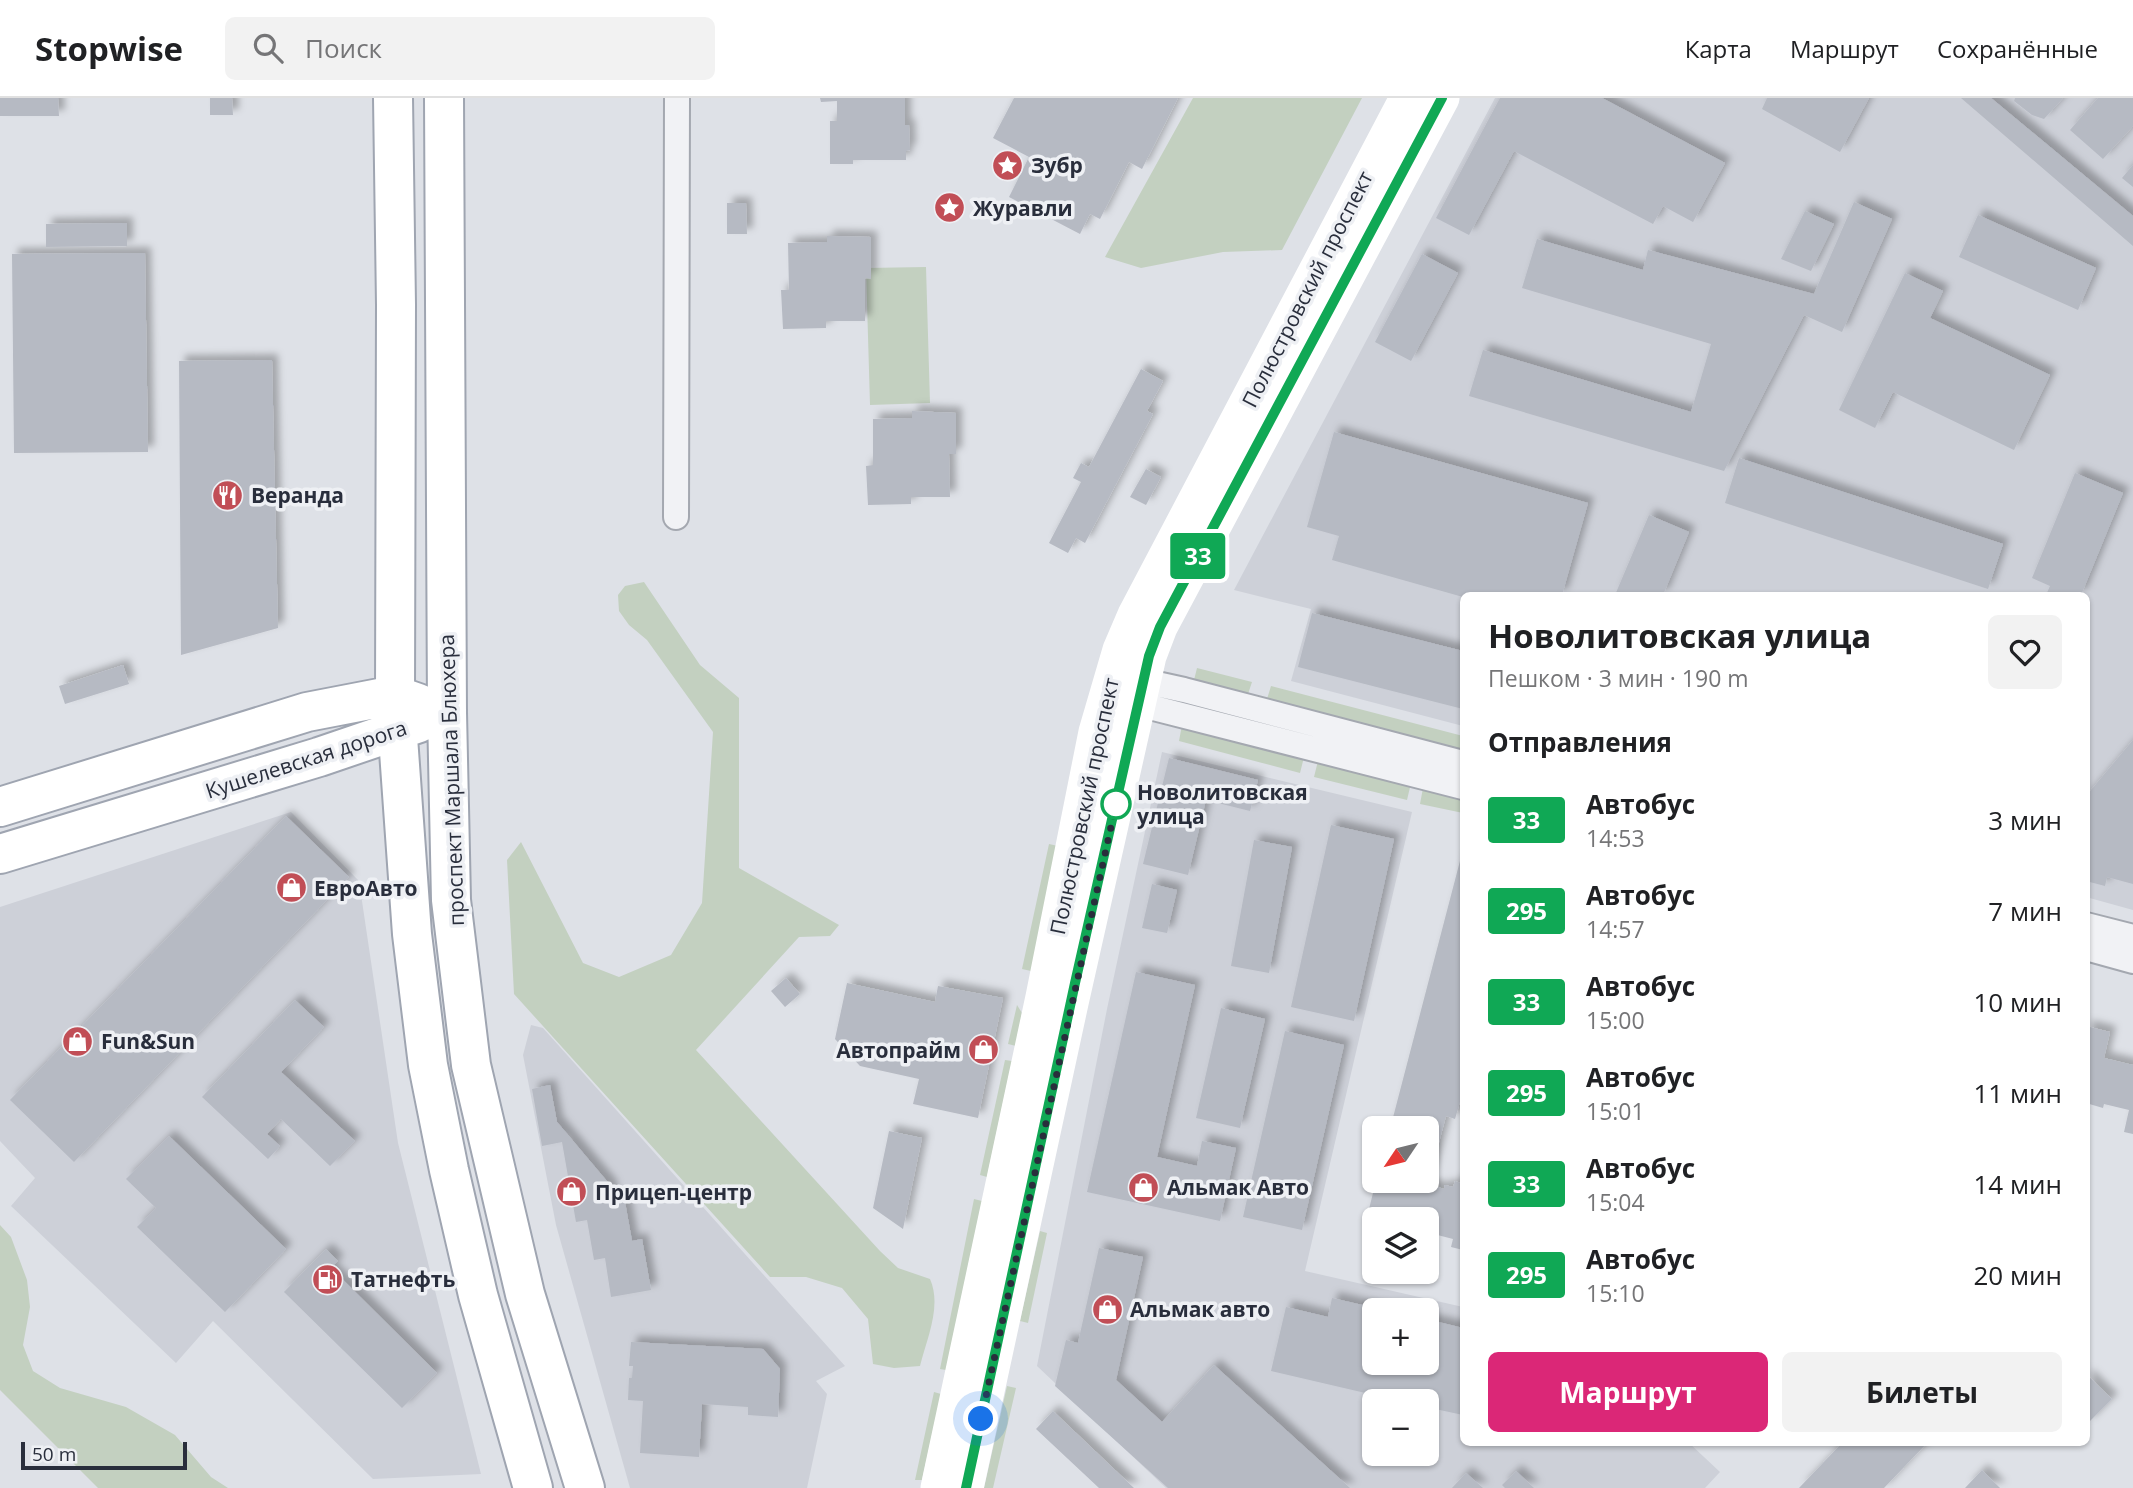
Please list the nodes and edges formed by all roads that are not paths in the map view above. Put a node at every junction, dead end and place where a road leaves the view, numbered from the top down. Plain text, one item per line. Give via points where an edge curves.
1 (393, 98) edge
2 (444, 98) edge
3 (677, 98) edge
4 (1407, 98) edge
5 (1442, 98) edge
6 (676, 517) dead end
7 (1108, 687) junction
8 (1141, 692) junction
9 (447, 712) junction
10 (396, 714) junction
11 (1460, 762) edge
12 (1460, 786) edge
13 (0, 807) edge
14 (0, 854) edge
15 (2090, 926) edge
16 (2133, 937) edge
17 (2090, 949) edge
18 (2133, 961) edge
19 (533, 1488) edge
20 (585, 1488) edge
21 (938, 1488) edge
22 (966, 1488) edge

1 - 10 main road
2 - 9 main road, проспект Маршала Блюхера
3 - 6 street
4 - 7 main road, Полюстровский проспект via 1135,615
5 - 8 main road, Полюстровский проспект via 1160,627
7 - 8 street
7 - 21 main road, Полюстровский проспект
8 - 11 street
8 - 12 street
8 - 22 main road, Полюстровский проспект
9 - 10 main road, Кушелевская дорога
9 - 20 main road, проспект Маршала Блюхера via 451,900 471,1065 525,1294
10 - 13 main road, Кушелевская дорога via 307,712
10 - 14 main road, Кушелевская дорога
10 - 19 main road via 412,933 428,1065 478,1294
15 - 16 street
17 - 18 street

